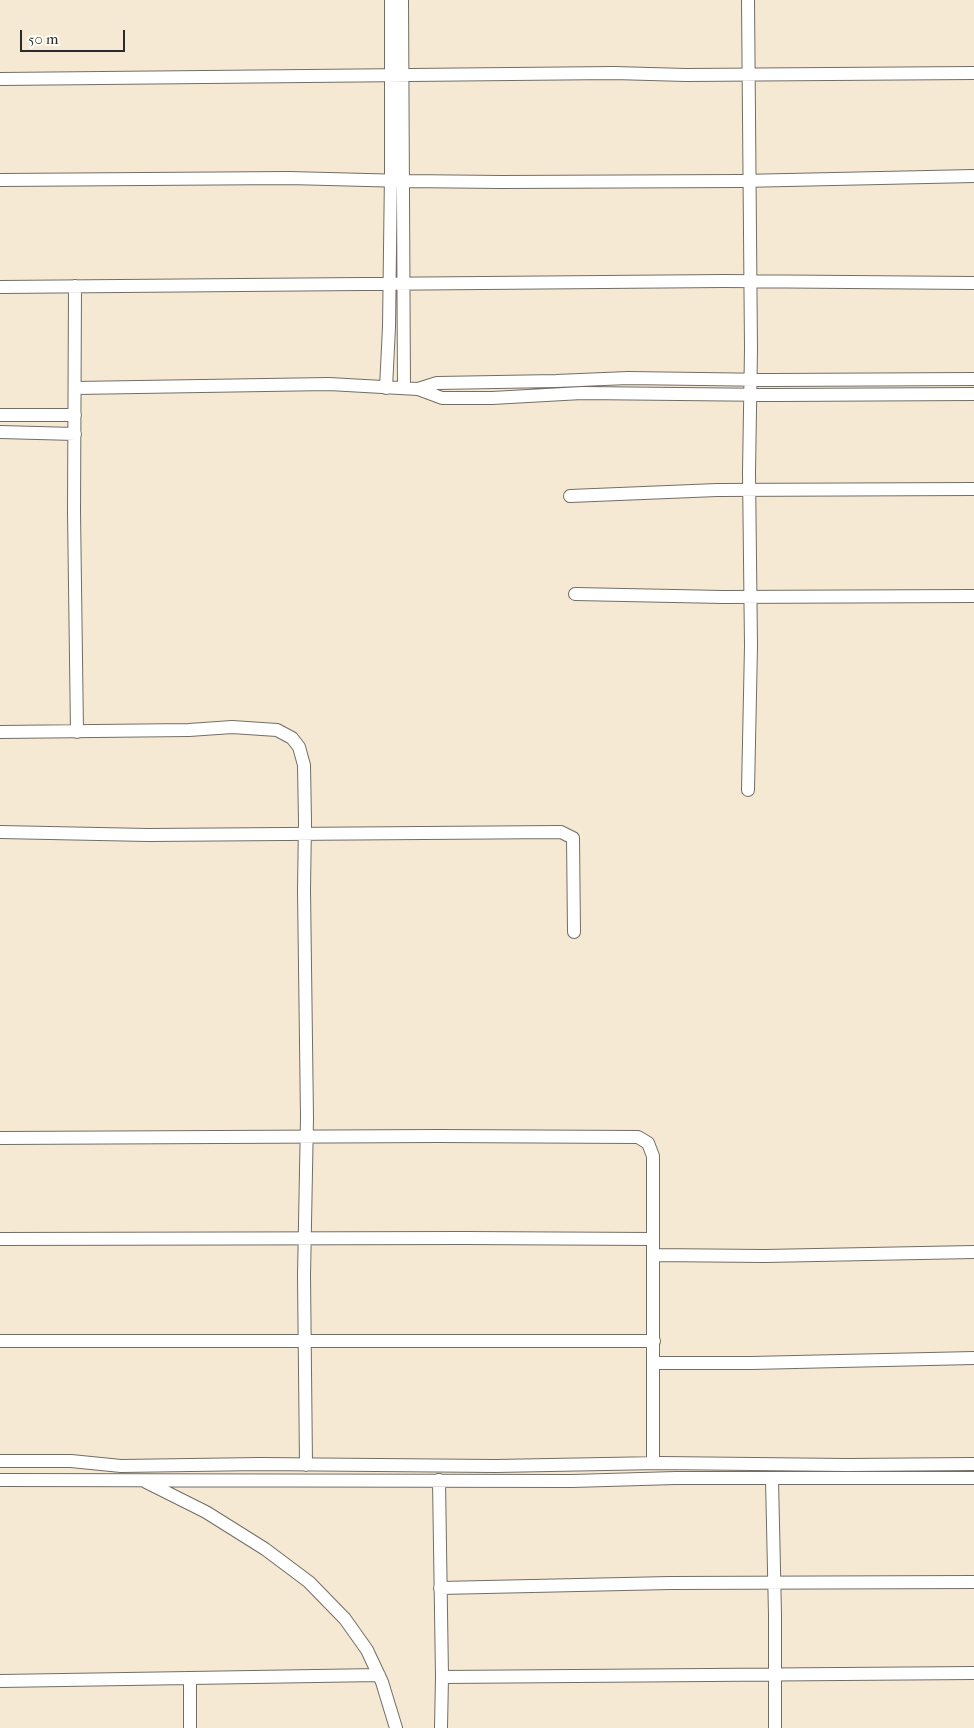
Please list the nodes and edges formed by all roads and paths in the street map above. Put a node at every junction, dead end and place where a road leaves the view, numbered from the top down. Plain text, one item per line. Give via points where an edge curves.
1 (391, 0) edge
2 (402, 0) edge
3 (748, 0) edge
4 (974, 73) edge
5 (397, 74) junction
6 (748, 74) junction
7 (0, 79) edge
8 (974, 176) edge
9 (0, 180) edge
10 (750, 180) junction
11 (391, 181) junction
12 (404, 181) junction
13 (751, 282) junction
14 (974, 283) edge
15 (390, 285) junction
16 (404, 285) junction
17 (75, 286) junction
18 (0, 287) edge
19 (974, 379) edge
20 (751, 380) junction
21 (75, 388) junction
22 (386, 388) junction
23 (404, 388) junction
24 (418, 390) junction
25 (974, 394) edge
26 (750, 395) junction
27 (0, 415) edge
28 (75, 415) junction
29 (0, 432) edge
30 (75, 434) junction
31 (974, 489) edge
32 (750, 490) junction
33 (570, 496) dead end
34 (575, 594) dead end
35 (751, 596) junction
36 (974, 596) edge
37 (0, 732) edge
38 (77, 732) junction
39 (748, 790) dead end
40 (0, 832) edge
41 (305, 835) junction
42 (574, 932) dead end
43 (306, 1136) junction
44 (0, 1138) edge
45 (304, 1239) junction
46 (653, 1239) junction
47 (0, 1240) edge
48 (974, 1252) edge
49 (653, 1255) junction
50 (0, 1341) edge
51 (654, 1341) junction
52 (305, 1342) junction
53 (974, 1358) edge
54 (654, 1364) junction
55 (0, 1462) edge
56 (654, 1463) junction
57 (974, 1464) edge
58 (306, 1465) junction
59 (121, 1466) junction
60 (974, 1478) edge
61 (772, 1479) junction
62 (0, 1480) edge
63 (142, 1480) junction
64 (439, 1480) junction
65 (974, 1582) edge
66 (774, 1583) junction
67 (440, 1588) junction
68 (974, 1673) edge
69 (775, 1674) junction
70 (379, 1675) junction
71 (442, 1677) junction
72 (190, 1678) junction
73 (0, 1681) edge
74 (190, 1728) edge
75 (396, 1728) edge
76 (441, 1728) edge
77 (775, 1728) edge

1 - 5 street
2 - 5 street
3 - 6 street
4 - 6 street
5 - 6 street
5 - 7 street
5 - 11 street
5 - 12 street
6 - 10 street
8 - 10 street
9 - 11 street via 289,178
10 - 12 street
10 - 13 street
11 - 12 street
11 - 15 street
12 - 16 street
13 - 14 street
13 - 16 street
13 - 20 street
15 - 16 street
15 - 17 street
15 - 22 street
16 - 23 street
17 - 18 street
17 - 21 street
19 - 20 street
20 - 24 street via 628,378 438,383
20 - 26 street
21 - 22 street via 329,384
21 - 28 street
22 - 23 street
23 - 24 street
24 - 26 street via 442,398 582,393
25 - 26 street
26 - 32 street
27 - 28 street
28 - 30 street
29 - 30 street
30 - 38 street
31 - 32 street
32 - 33 street
32 - 35 street
34 - 35 street
35 - 36 street
35 - 39 street
37 - 38 street
38 - 41 street via 232,727 277,730 292,738 299,747 304,765
40 - 41 street
41 - 42 street via 560,832 573,838
41 - 43 street
43 - 44 street
43 - 45 street
43 - 46 street via 638,1136 648,1143 652,1156
45 - 46 street
45 - 47 street
45 - 52 street
46 - 49 street
48 - 49 street
49 - 51 street
50 - 52 street
51 - 52 street
51 - 54 street
52 - 58 street
53 - 54 street
54 - 56 street
55 - 59 street
56 - 57 street
56 - 58 street
58 - 59 street
59 - 63 street
60 - 61 street
61 - 64 street
61 - 66 street
62 - 63 street
63 - 64 street
63 - 70 street via 206,1512 265,1549 309,1582 345,1619 367,1650
64 - 67 street
65 - 66 street
66 - 67 street
66 - 69 street
67 - 71 street
68 - 69 street
69 - 71 street
69 - 77 street
70 - 72 street
70 - 75 street
71 - 76 street
72 - 73 street
72 - 74 street

